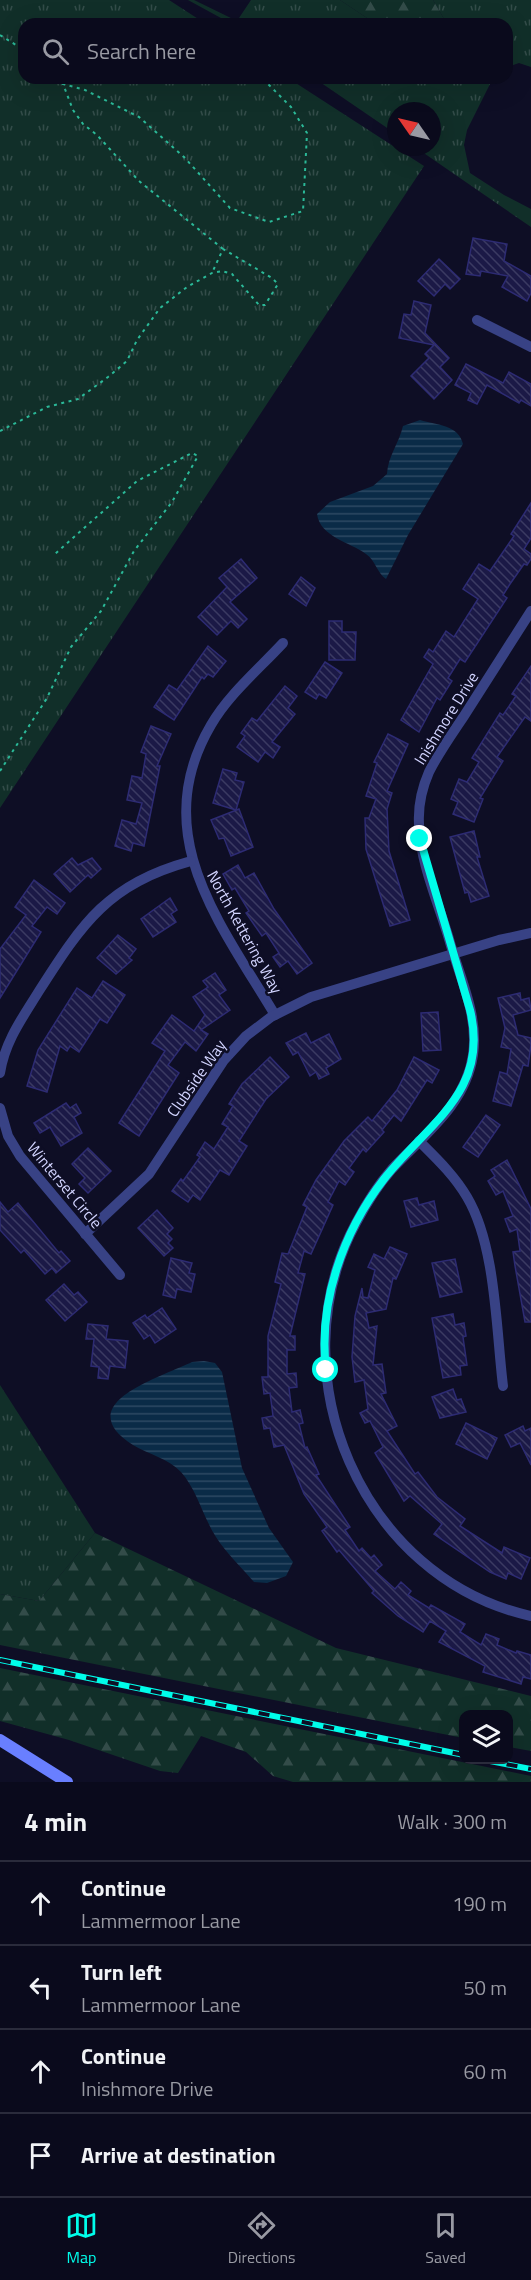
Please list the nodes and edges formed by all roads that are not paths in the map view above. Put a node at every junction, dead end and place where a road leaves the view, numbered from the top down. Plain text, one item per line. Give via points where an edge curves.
1 (477, 320) dead end
2 (531, 347) edge
3 (531, 611) edge
4 (283, 643) dead end
5 (191, 861) junction
6 (531, 933) edge
7 (453, 954) junction
8 (275, 1015) junction
9 (0, 1073) edge
10 (0, 1108) edge
11 (419, 1141) junction
12 (85, 1234) junction
13 (120, 1275) dead end
14 (504, 1386) dead end
15 (531, 1616) edge
16 (0, 1740) edge
17 (67, 1782) edge

1 - 2 street
3 - 7 street, Inishmore Drive via 436,759 421,794 419,836
4 - 5 street, North Kettering Way via 224,706 201,745 191,772 186,809
5 - 8 street, North Kettering Way via 204,896
5 - 9 street via 141,879 88,920 10,1037
6 - 7 street, Clubside Way
7 - 8 street, Clubside Way via 311,997
7 - 11 street, Inishmore Drive via 471,1015 473,1055 460,1094
8 - 12 street, Clubside Way via 246,1036 224,1060 149,1174
10 - 12 street, Winterset Circle via 17,1152
11 - 14 street via 460,1186 481,1229
11 - 15 street, Inishmore Drive via 363,1209 336,1271 325,1334 330,1405 353,1473 388,1526 440,1575 477,1597
12 - 13 street, Winterset Circle
16 - 17 main road

